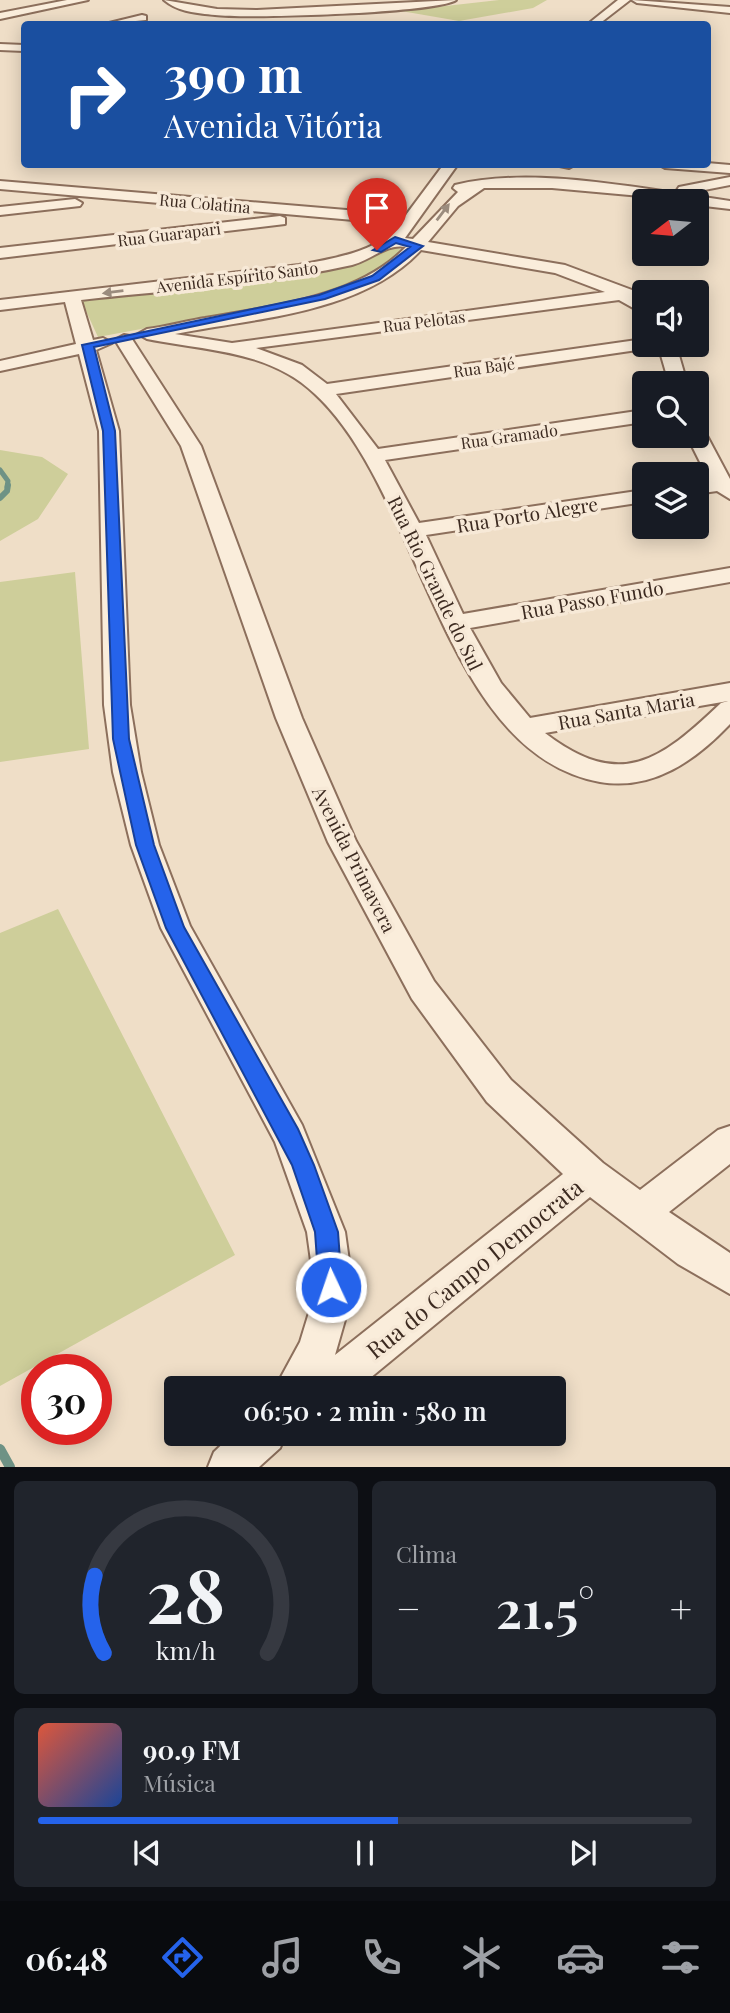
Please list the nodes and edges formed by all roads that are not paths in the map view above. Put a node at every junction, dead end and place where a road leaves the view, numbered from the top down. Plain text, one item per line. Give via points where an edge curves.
1 (83, 0) edge
2 (184, 0) edge
3 (451, 0) edge
4 (603, 0) edge
5 (614, 0) edge
6 (624, 0) edge
7 (637, 0) edge
8 (170, 1) edge
9 (730, 10) edge
10 (1, 12) edge
11 (249, 12) junction
12 (314, 13) junction
13 (142, 18) dead end
14 (126, 21) edge
15 (244, 21) edge
16 (308, 21) edge
17 (582, 21) edge
18 (597, 21) edge
19 (711, 154) edge
20 (730, 156) edge
21 (711, 168) edge
22 (730, 169) edge
23 (465, 174) edge
24 (725, 183) edge
25 (0, 185) edge
26 (629, 191) junction
27 (632, 191) edge
28 (136, 197) junction
29 (709, 203) edge
30 (730, 207) edge
31 (0, 211) edge
32 (338, 214) junction
33 (411, 220) junction
34 (395, 240) junction
35 (416, 248) junction
36 (0, 253) edge
37 (626, 294) junction
38 (72, 297) junction
39 (632, 299) edge
40 (0, 306) edge
41 (135, 337) junction
42 (88, 345) junction
43 (222, 347) junction
44 (632, 347) edge
45 (0, 366) edge
46 (324, 390) junction
47 (632, 418) edge
48 (704, 448) edge
49 (373, 456) junction
50 (726, 488) edge
51 (632, 498) edge
52 (411, 531) junction
53 (730, 575) edge
54 (455, 623) junction
55 (730, 692) edge
56 (730, 709) edge
57 (522, 728) junction
58 (730, 1142) edge
59 (590, 1175) junction
60 (640, 1213) junction
61 (730, 1275) edge
62 (302, 1376) edge
63 (341, 1376) edge
64 (251, 1446) edge
65 (229, 1467) edge

1 - 10 street
2 - 8 street
3 - 12 street
4 - 17 street
5 - 6 street
6 - 18 street
7 - 9 street
8 - 11 street via 190,10
11 - 12 street
11 - 15 street
12 - 16 street
13 - 14 street
19 - 20 street
21 - 22 street
23 - 26 street
23 - 33 street, Avenida Espírito Santo
35 -> 23 street via 452,201
24 - 26 street
24 - 30 street via 716,195
25 - 28 street, Rua Colatina
26 - 27 street
28 - 31 street
28 - 32 street, Rua Colatina
29 - 30 street
32 - 33 street, Rua Colatina
32 - 36 street, Rua Guarapari
33 - 34 street, Avenida Espírito Santo
34 - 35 street
34 -> 38 street, Avenida Espírito Santo via 351,260 319,267
35 - 37 street via 568,269
35 - 41 street via 376,278 352,288
37 - 39 street
37 - 43 street, Rua Pelotas
38 - 40 street, Avenida Espírito Santo
38 - 42 street
41 - 42 street
41 - 43 street, Rua Rio Grande do Sul
41 - 59 street, Avenida Primavera via 191,446 294,730 342,842 423,990 499,1091
42 - 45 street
42 - 62 street via 109,431 121,739 145,845 176,928 290,1136 326,1232 330,1306 317,1351
43 - 46 street, Rua Rio Grande do Sul via 258,354 295,369
44 - 46 street, Rua Bajé
46 - 49 street, Rua Rio Grande do Sul
47 - 49 street, Rua Gramado
48 - 50 street
49 - 52 street, Rua Rio Grande do Sul
51 - 52 street, Rua Porto Alegre
52 - 54 street, Rua Rio Grande do Sul
53 - 54 street, Rua Passo Fundo
54 - 57 street, Rua Rio Grande do Sul via 492,691
55 - 57 street, Rua Santa Maria
56 - 57 street, Rua Rio Grande do Sul via 681,755 627,773 596,772 573,765 548,754
58 - 60 street
59 - 60 street, Avenida Primavera
59 - 63 street, Rua do Campo Democrata
60 - 61 street, Avenida Primavera
64 - 65 street

